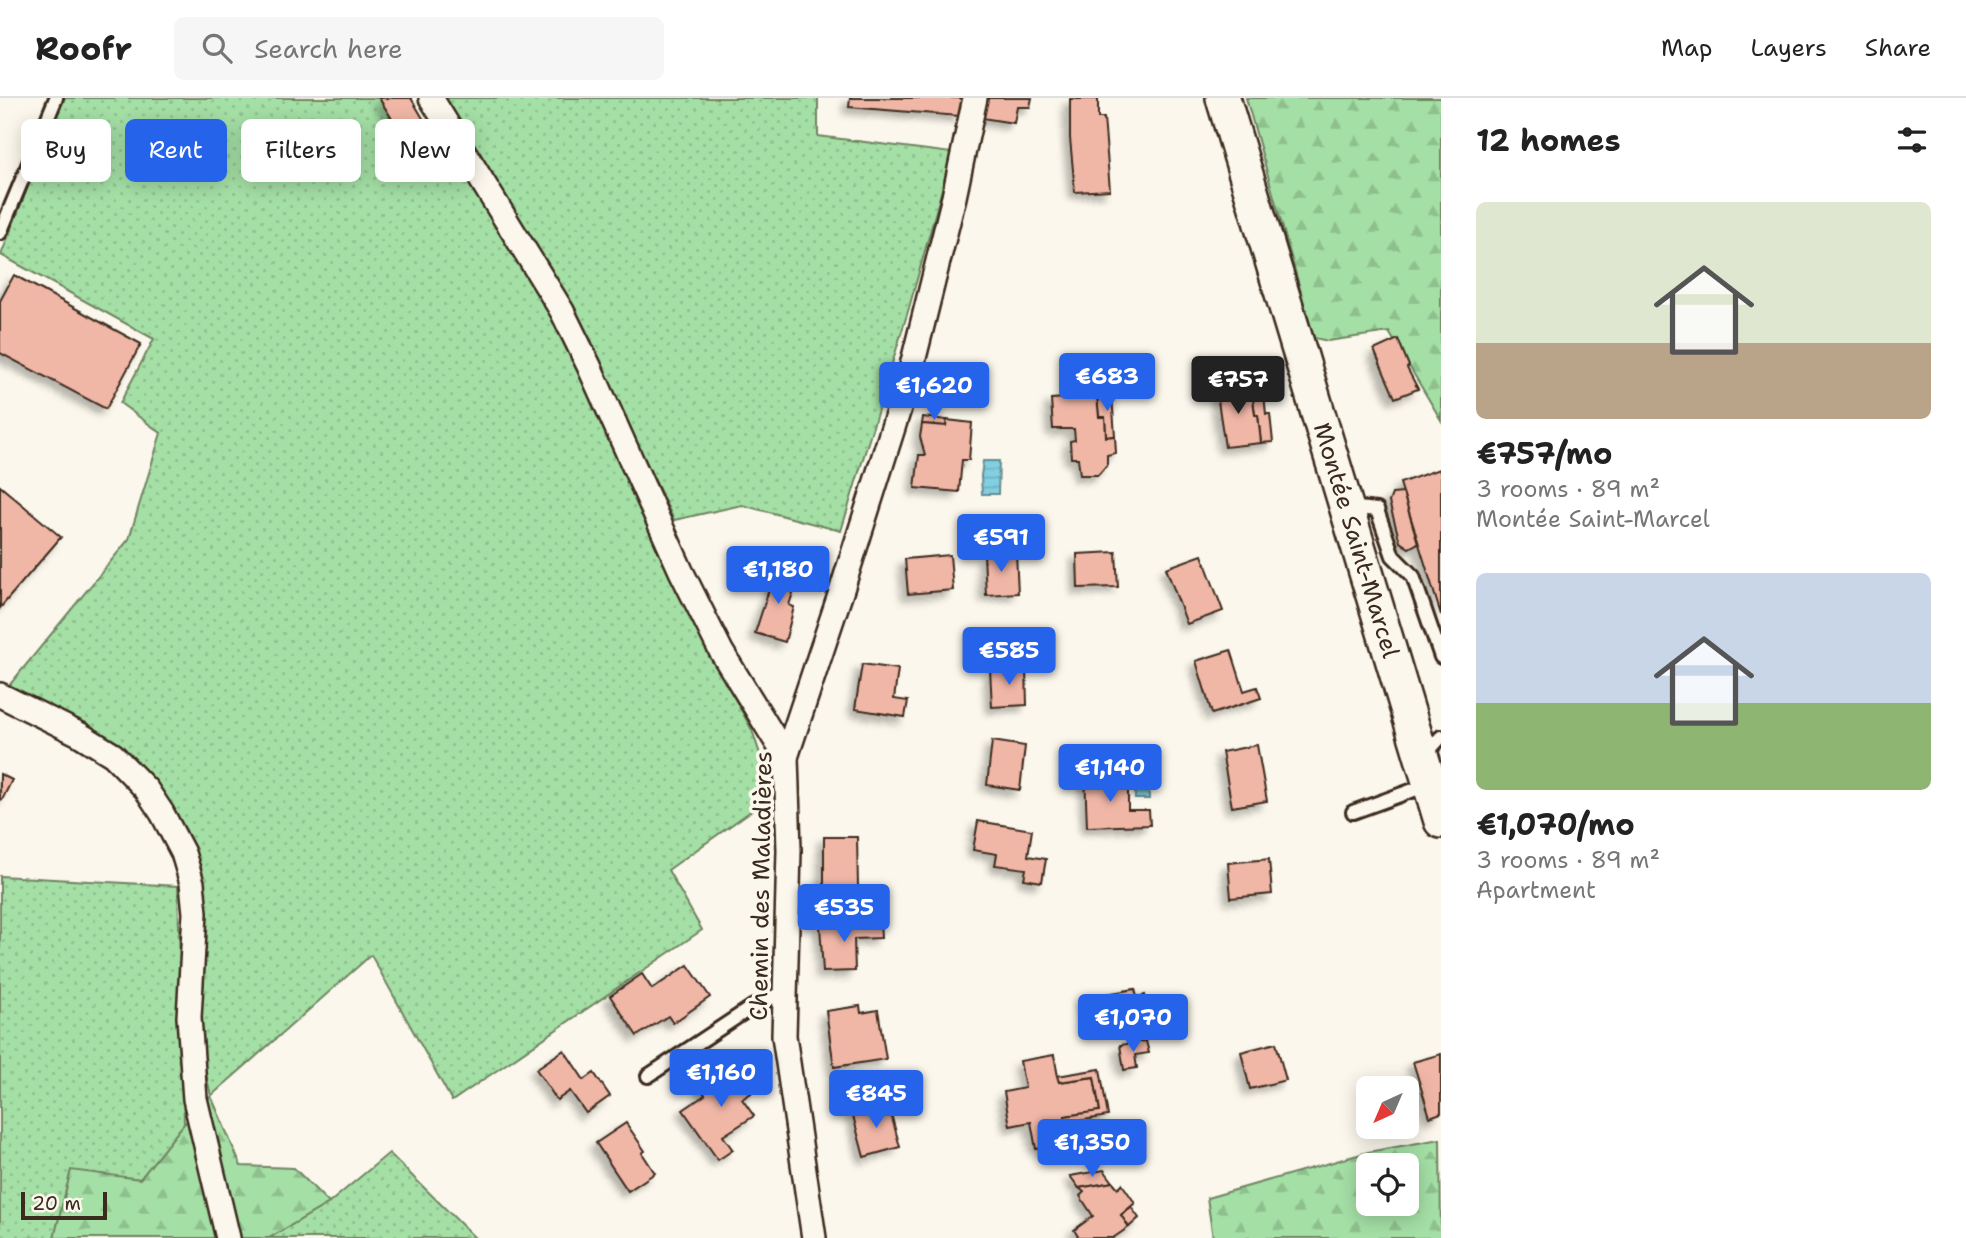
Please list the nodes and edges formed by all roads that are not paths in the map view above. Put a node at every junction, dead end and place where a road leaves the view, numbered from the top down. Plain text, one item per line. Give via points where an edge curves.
1 (56, 98) edge
2 (431, 98) edge
3 (975, 98) edge
4 (1223, 98) edge
5 (0, 233) edge
6 (1347, 507) junction
7 (1441, 657) edge
8 (0, 695) edge
9 (786, 757) junction
10 (1431, 760) edge
11 (1353, 812) dead end
12 (1441, 821) edge
13 (786, 991) junction
14 (648, 1076) dead end
15 (228, 1238) edge
16 (814, 1238) edge

1 - 5 lane
2 - 9 street via 562,311 721,651
3 - 9 street, Chemin des Maladières via 910,374
4 - 6 main road, Montée Saint-Marcel
6 - 7 lane via 1377,510 1393,556 1413,576
6 - 10 main road, Montée Saint-Marcel
8 - 15 street via 113,755 146,789 183,853 195,913 189,1017 195,1099
9 - 13 street, Chemin des Maladières
10 - 11 lane
10 - 12 main road, Montée Saint-Marcel
13 - 14 lane via 752,1007
13 - 16 street, Chemin des Maladières via 784,1036

